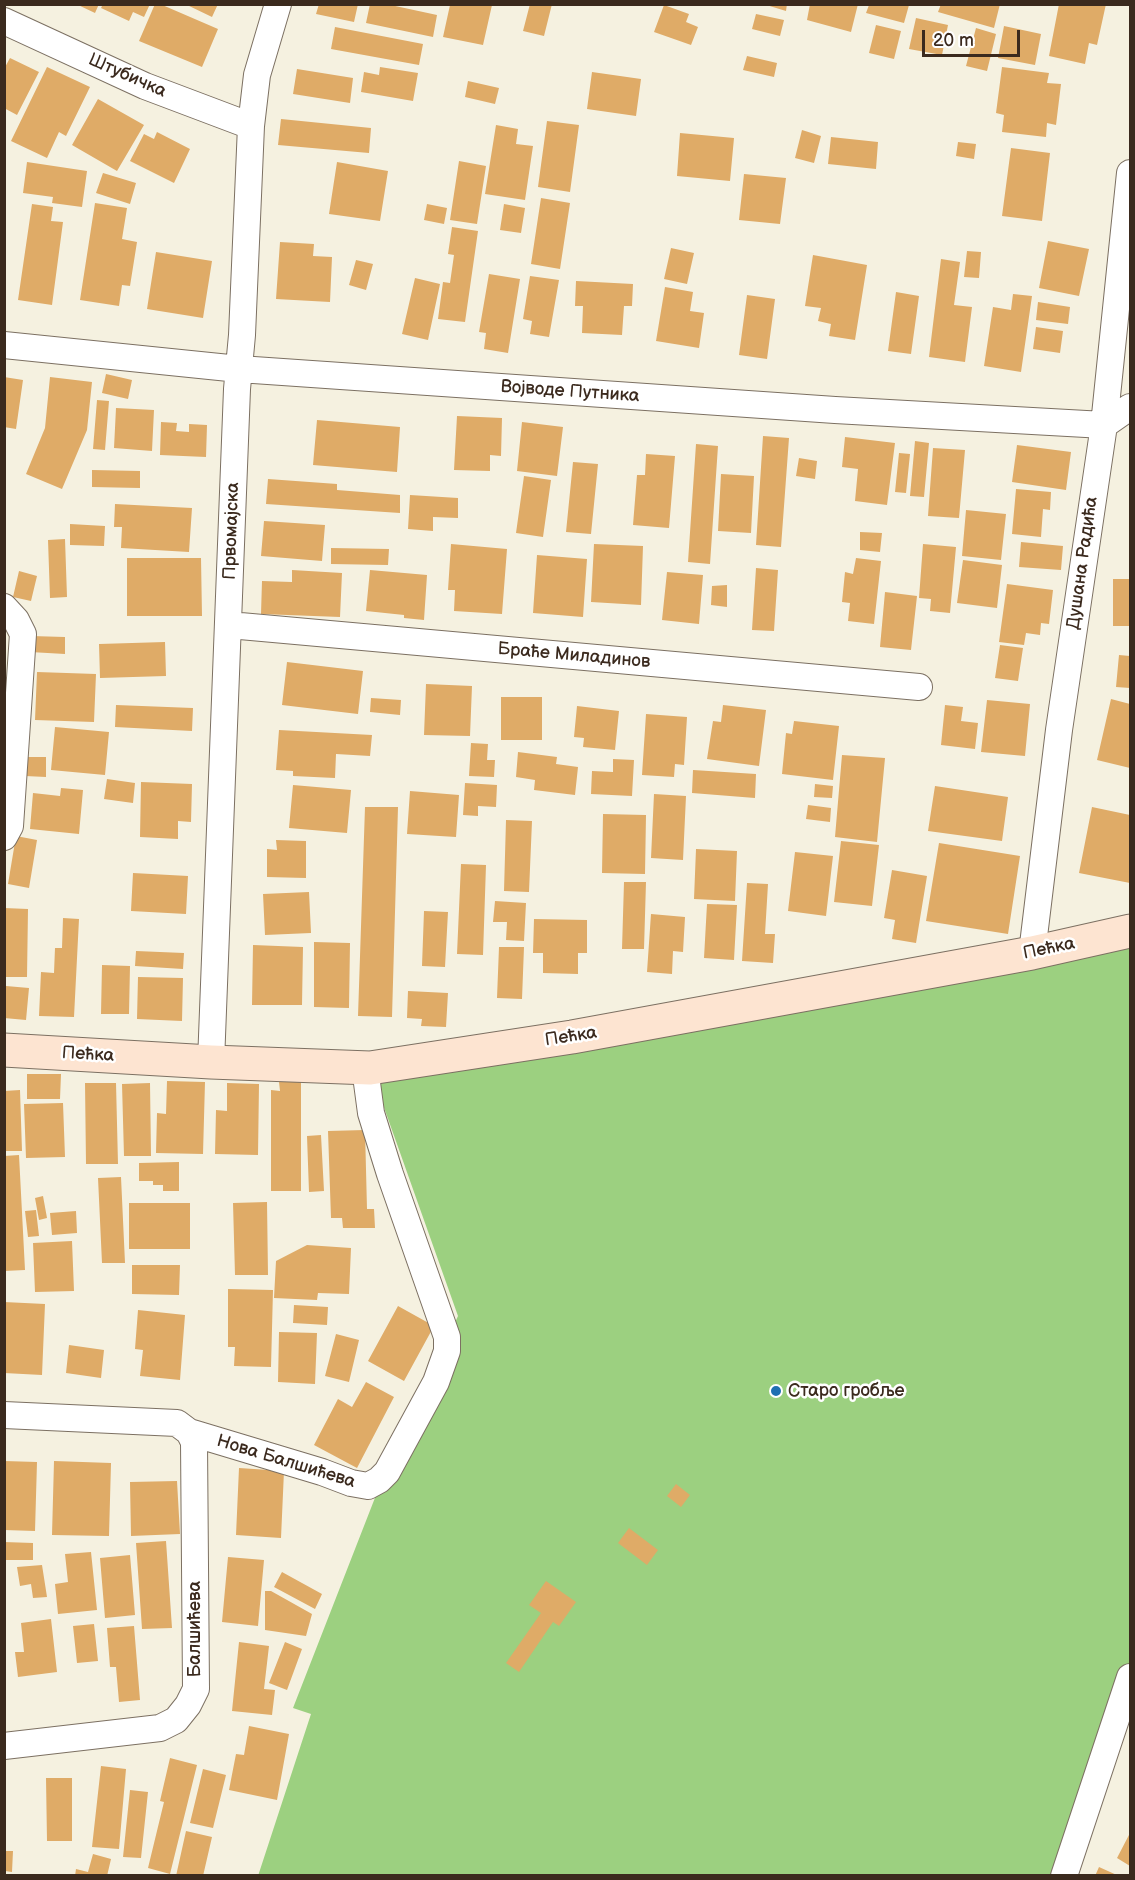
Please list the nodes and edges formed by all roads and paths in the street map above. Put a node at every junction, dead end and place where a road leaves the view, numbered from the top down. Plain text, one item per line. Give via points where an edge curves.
1 (278, 4) edge
2 (4, 21) edge
3 (251, 126) junction
4 (1131, 173) edge
5 (4, 345) edge
6 (239, 369) junction
7 (1131, 407) edge
8 (1104, 425) junction
9 (4, 607) edge
10 (229, 625) junction
11 (919, 687) dead end
12 (4, 837) edge
13 (1131, 931) edge
14 (1032, 953) junction
15 (4, 1050) edge
16 (211, 1062) junction
17 (365, 1068) junction
18 (4, 1415) edge
19 (189, 1432) junction
20 (1131, 1677) edge
21 (4, 1746) edge
22 (1064, 1875) edge

1 - 3 street, Првомајска via 257,75
2 - 3 street, Штубичка via 145,86
3 - 6 street, Првомајска
4 - 8 street, Душана Радића
5 - 6 street, Војводе Путника
6 - 8 street, Војводе Путника
6 - 10 street, Првомајска
7 - 8 street
8 - 14 street, Душана Радића via 1059,730
9 - 12 street via 22,634 10,826
10 - 11 street, Браће Миладинов
10 - 16 street, Првомајска
13 - 14 street, Пећка
14 - 17 street, Пећка via 572,1037
15 - 16 street, Пећка
16 - 17 street, Пећка
17 - 19 street, Нова Балшићева via 380,1144 447,1337 447,1351 436,1382 387,1472 368,1486
18 - 19 street, Нова Балшићева via 177,1423
19 - 21 street, Балшићева via 194,1442 196,1689 188,1706 176,1720 160,1728
20 - 22 street

